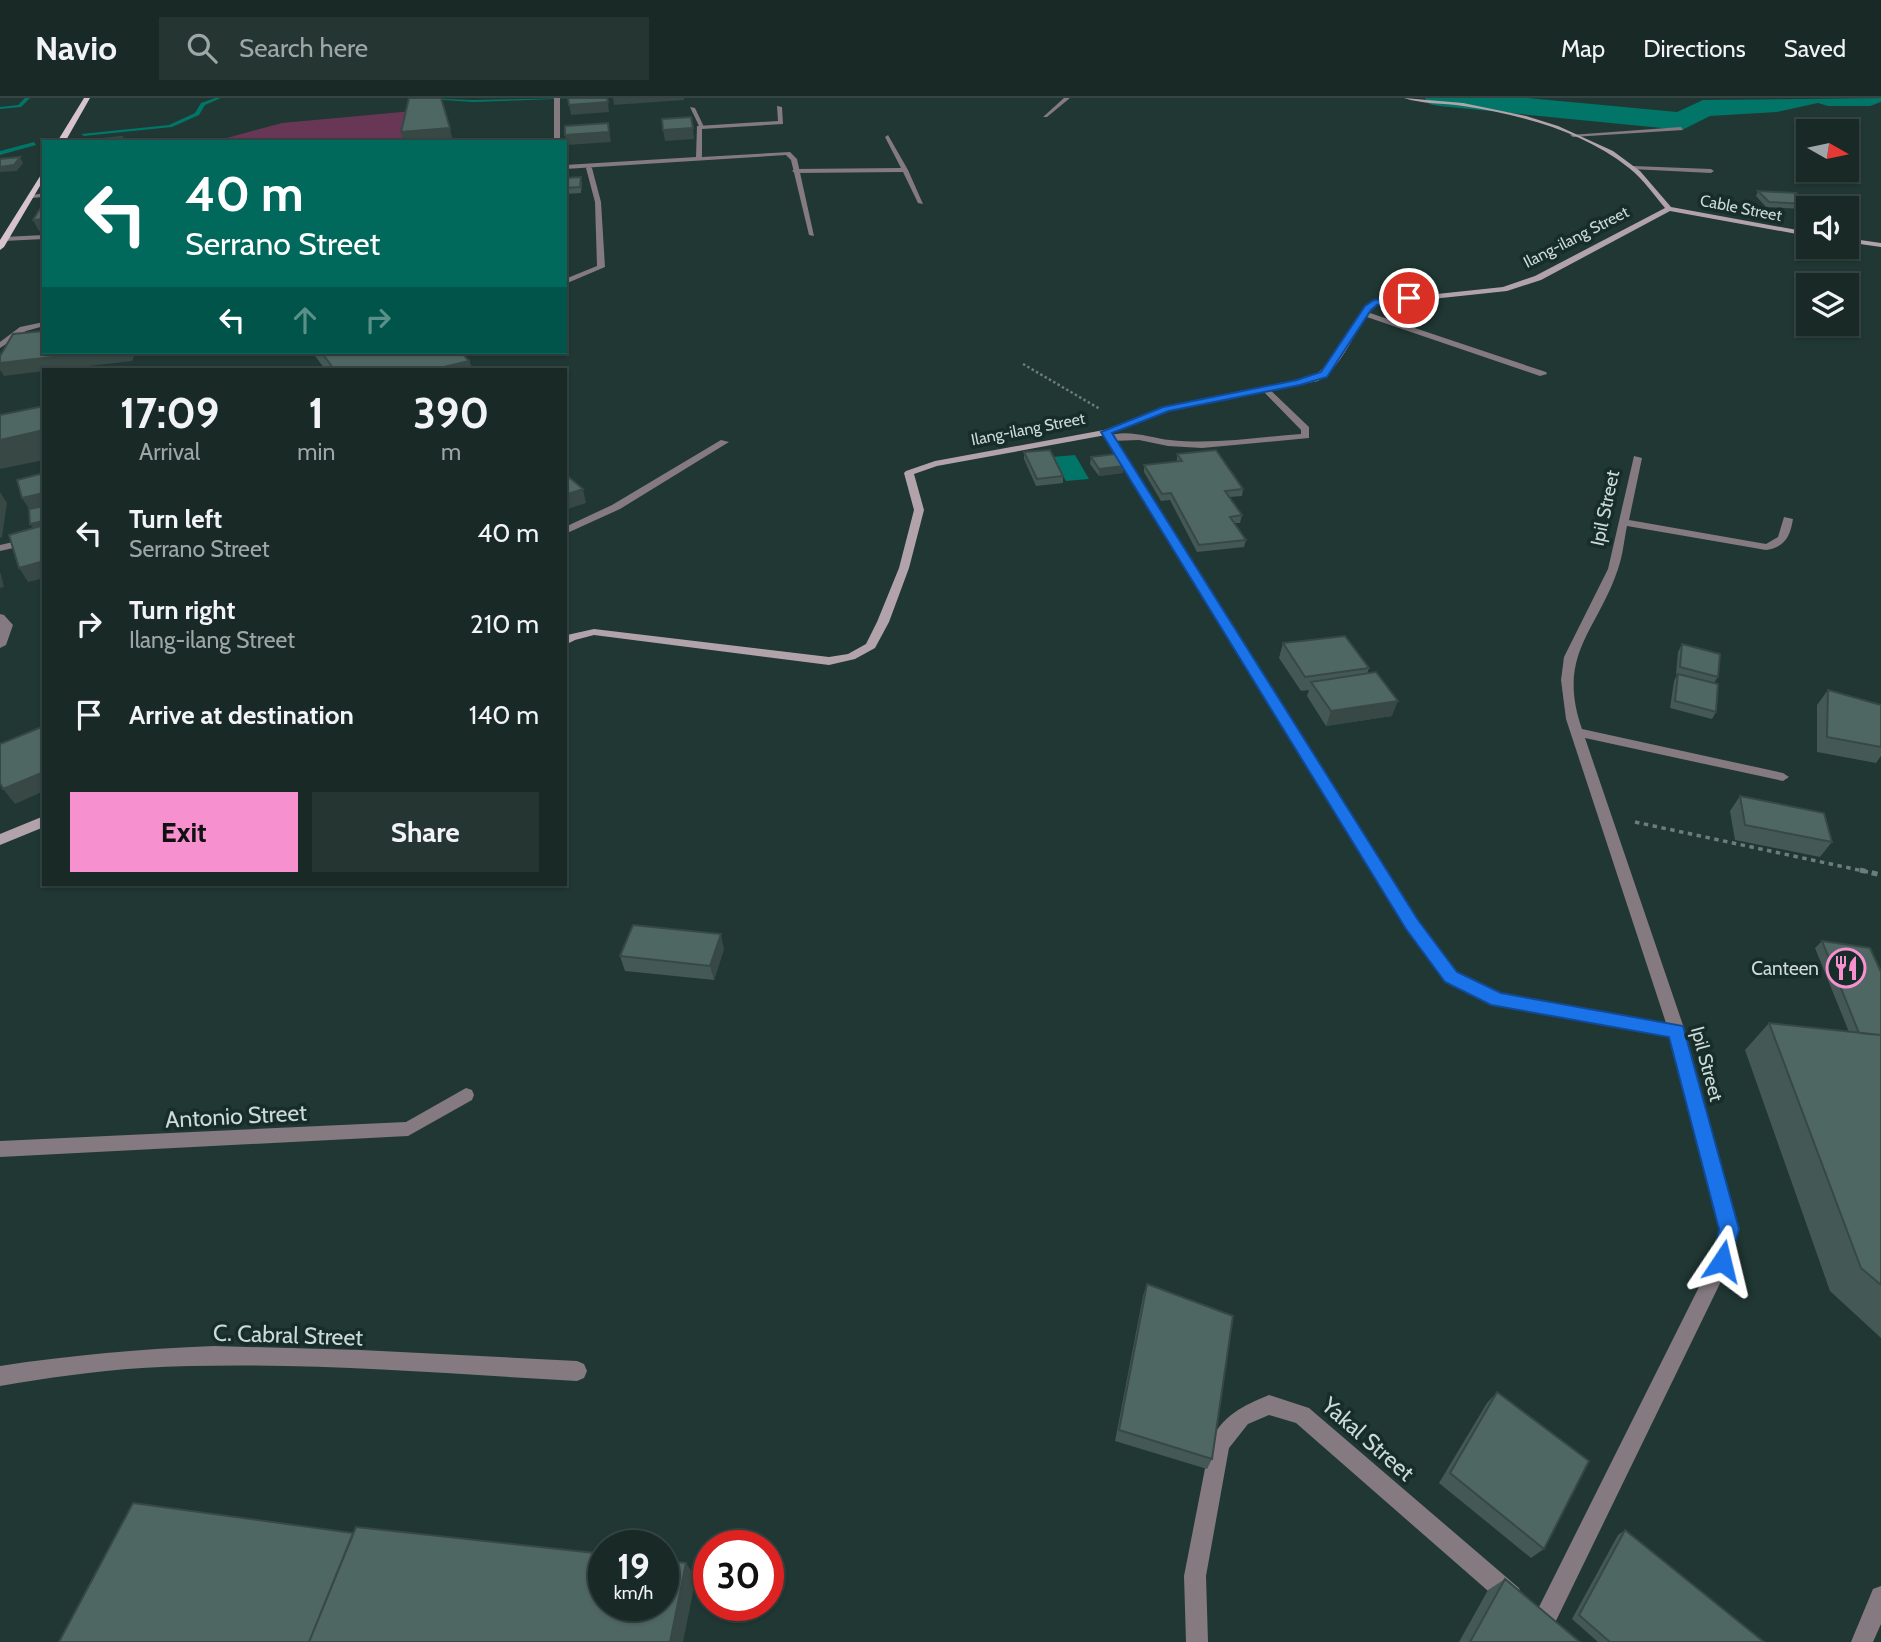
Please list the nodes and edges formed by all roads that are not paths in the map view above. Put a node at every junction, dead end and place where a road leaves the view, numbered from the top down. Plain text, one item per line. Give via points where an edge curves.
1 (87, 98) edge
2 (1067, 98) edge
3 (1407, 98) edge
4 (557, 101) edge
5 (779, 107) dead end
6 (692, 108) dead end
7 (1045, 116) dead end
8 (702, 126) junction
9 (1681, 130) dead end
10 (1573, 135) junction
11 (888, 137) dead end
12 (62, 140) edge
13 (557, 140) edge
14 (699, 159) junction
15 (567, 167) edge
16 (589, 167) junction
17 (1633, 168) junction
18 (905, 170) junction
19 (795, 171) junction
20 (1711, 171) dead end
21 (42, 175) edge
22 (42, 195) edge
23 (30, 196) junction
24 (921, 203) dead end
25 (1669, 209) junction
26 (1796, 232) edge
27 (812, 235) dead end
28 (42, 237) edge
29 (1859, 242) edge
30 (2, 243) edge
31 (1881, 245) edge
32 (567, 281) edge
33 (1364, 313) junction
34 (42, 324) edge
35 (0, 346) edge
36 (1543, 374) dead end
37 (1266, 389) junction
38 (1108, 435) junction
39 (724, 442) dead end
40 (1637, 458) dead end
41 (1788, 519) dead end
42 (1623, 522) junction
43 (567, 530) edge
44 (42, 538) edge
45 (0, 548) edge
46 (0, 617) edge
47 (567, 640) edge
48 (0, 645) edge
49 (1577, 732) junction
50 (1783, 777) dead end
51 (42, 822) edge
52 (0, 841) edge
53 (1677, 1031) junction
54 (466, 1095) dead end
55 (0, 1149) edge
56 (577, 1371) dead end
57 (0, 1376) edge
58 (1881, 1597) edge
59 (1550, 1629) joint
60 (1197, 1642) edge
61 (1862, 1642) edge

1 - 12 main road
2 - 7 street
3 - 10 street via 1502,109
4 - 13 street
5 - 8 street via 781,123
6 - 8 street
8 - 14 street via 697,129
9 - 10 street
10 - 17 street
11 - 18 street
14 - 16 street
14 - 19 street via 789,153
15 - 16 street
16 - 32 street via 598,202 601,267
17 - 20 street
17 - 25 street
18 - 19 street
18 - 24 street
19 - 27 street
21 - 23 main road
22 - 23 street
23 - 30 main road
25 - 26 street, Cable Street
25 - 33 street, Ilang-ilang Street via 1538,278 1470,295 1389,299 1374,303
28 - 30 street
29 - 31 street
33 - 36 street
33 - 37 street, Ilang-ilang Street via 1324,374
34 - 35 street via 23,329
37 - 38 street, Ilang-ilang Street via 1167,409
37 - 38 street via 1306,429 1306,436 1202,444
38 - 47 street, Ilang-ilang Street via 935,464 909,473 919,510 904,568 871,646 851,657 829,661 594,632
38 - 53 street via 1412,925 1451,977 1498,1000
39 - 43 street via 616,507
40 - 42 street, Ipil Street
41 - 42 street via 1785,536 1774,547
42 - 49 street, Ipil Street via 1613,569 1570,657 1567,680
44 - 45 street
46 - 48 street via 7,625
49 - 50 street
49 - 53 street, Ipil Street
51 - 52 street
53 - 59 street, Ipil Street via 1729,1229 1722,1261
54 - 55 street, Antonio Street via 408,1129
56 - 57 street, C. Cabral Street via 230,1356 58,1364
58 - 61 street
59 - 60 street, Yakal Street via 1302,1415 1269,1405 1241,1417 1220,1443 1195,1576

